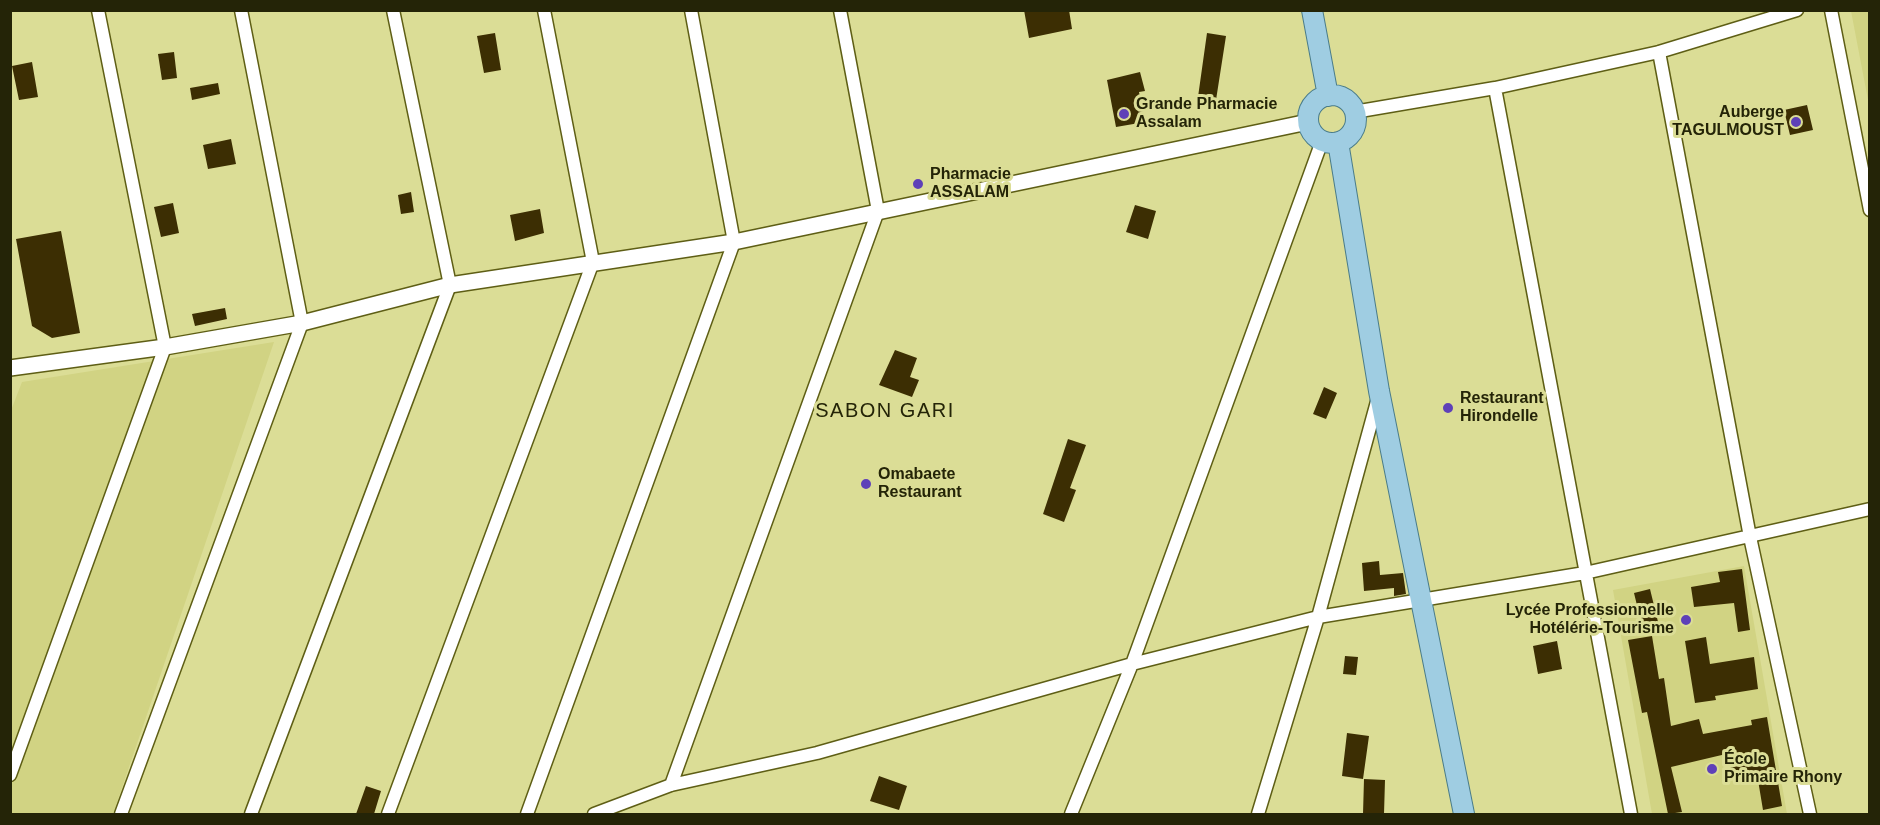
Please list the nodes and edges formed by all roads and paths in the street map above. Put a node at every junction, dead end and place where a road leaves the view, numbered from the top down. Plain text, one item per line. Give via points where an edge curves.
1 (98, 10) edge
2 (241, 10) edge
3 (393, 10) edge
4 (544, 10) edge
5 (692, 10) edge
6 (840, 10) edge
7 (1312, 10) edge
8 (1797, 10) edge
9 (1832, 10) edge
10 (1659, 52) junction
11 (1495, 87) junction
12 (1328, 96) junction
13 (1354, 112) junction
14 (1308, 122) junction
15 (1330, 142) junction
16 (1869, 210) edge
17 (878, 211) junction
18 (734, 242) junction
19 (592, 262) junction
20 (450, 285) junction
21 (302, 323) junction
22 (165, 347) junction
23 (11, 366) edge
24 (1379, 392) junction
25 (1869, 509) edge
26 (1750, 537) junction
27 (1585, 573) junction
28 (1421, 601) junction
29 (1318, 617) junction
30 (1132, 664) junction
31 (10, 775) edge
32 (671, 784) junction
33 (622, 810) edge
34 (121, 814) edge
35 (251, 814) edge
36 (388, 814) edge
37 (527, 814) edge
38 (594, 814) edge
39 (1071, 814) edge
40 (1258, 814) edge
41 (1464, 814) edge
42 (1631, 814) edge
43 (1810, 814) edge

1 - 22 street
2 - 21 street
3 - 20 street
4 - 19 street
5 - 18 street
6 - 17 street
7 - 12 main road
8 - 10 street
9 - 16 street
10 - 11 street
10 - 26 street
11 - 13 street
11 - 27 street
12 - 13 main road via 1347,101
12 - 14 main road via 1315,102
13 - 15 main road via 1351,134
14 - 15 main road via 1312,134
14 - 17 street
15 - 24 main road
15 - 30 street
17 - 18 street
17 - 32 street
18 - 19 street
18 - 37 street
19 - 20 street
19 - 36 street
20 - 21 street
20 - 35 street
21 - 22 street
21 - 34 street
22 - 23 street
22 - 31 street
24 - 28 main road
24 - 29 street
25 - 26 street
26 - 27 street
26 - 43 street
27 - 28 street
27 - 42 street
28 - 29 street
28 - 41 main road
29 - 30 street
29 - 40 street
30 - 32 street via 817,753
30 - 39 street
32 - 33 street
33 - 38 street

